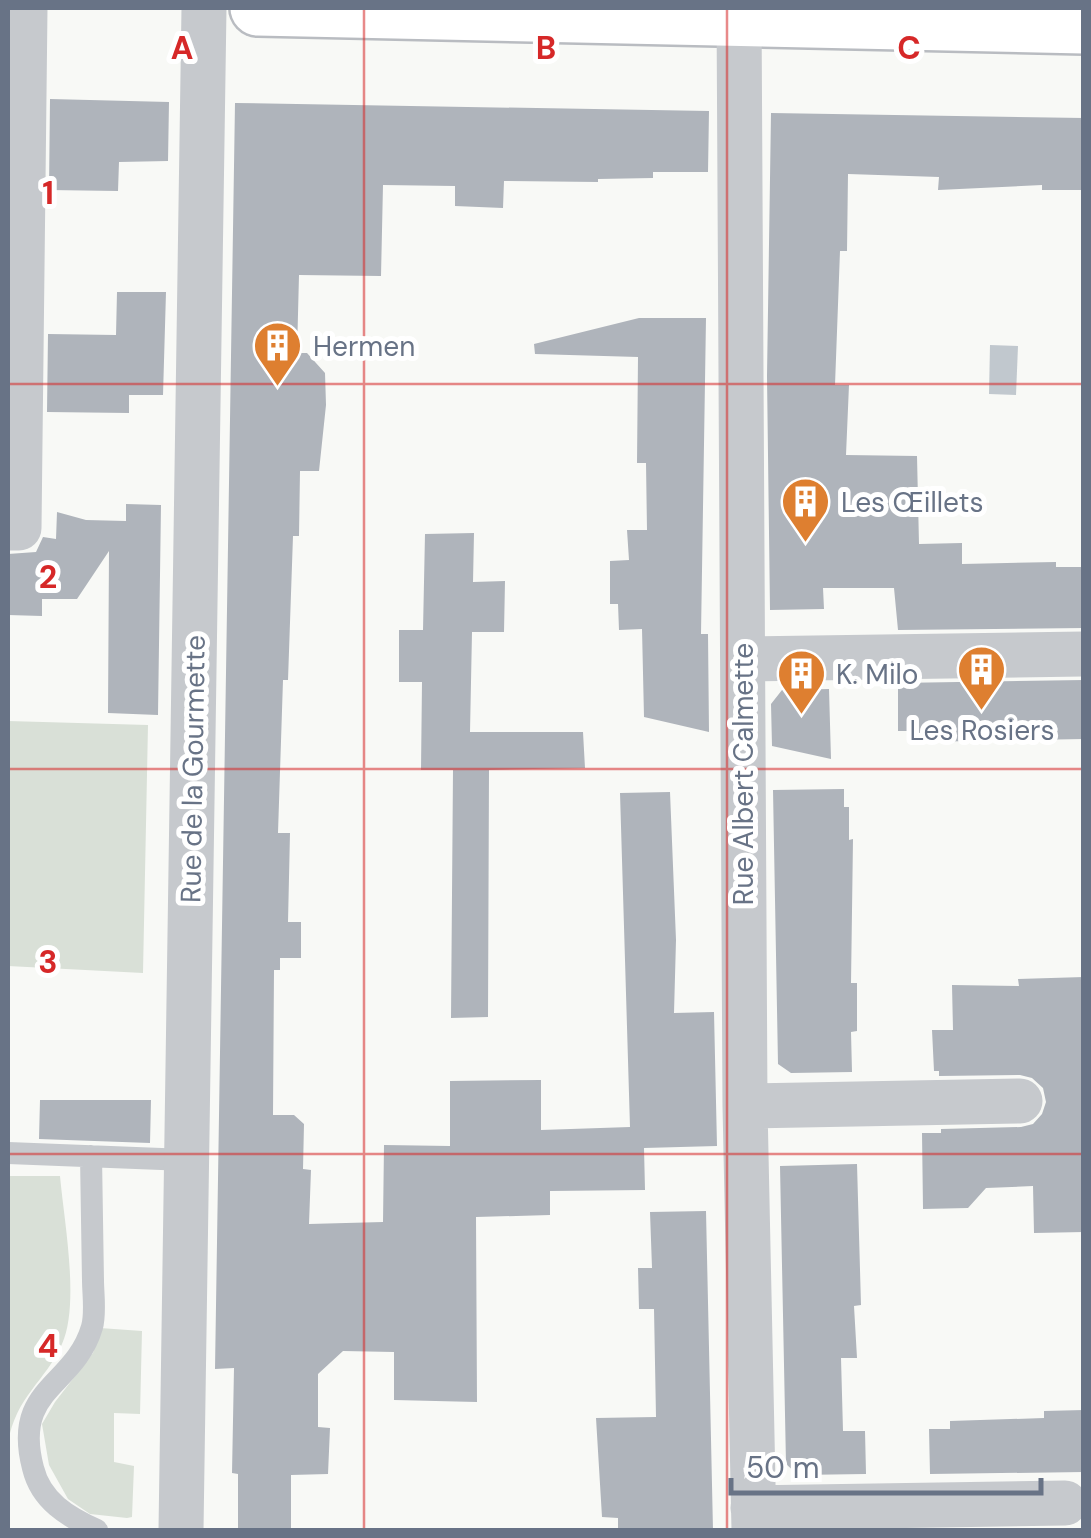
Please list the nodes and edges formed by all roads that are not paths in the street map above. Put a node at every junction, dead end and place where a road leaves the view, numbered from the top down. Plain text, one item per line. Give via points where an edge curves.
1 (26, 8) edge
2 (204, 8) edge
3 (258, 8) edge
4 (739, 13) edge
5 (1084, 26) edge
6 (8, 528) edge
7 (1083, 654) edge
8 (743, 659) junction
9 (1020, 1102) dead end
10 (745, 1106) junction
11 (8, 1153) edge
12 (91, 1156) junction
13 (186, 1160) junction
14 (1064, 1503) dead end
15 (754, 1519) edge
16 (97, 1530) edge
17 (180, 1530) edge

1 - 6 street via 20,528
2 - 13 street, Rue de la Gourmette
3 - 4 main road
4 - 5 main road
4 - 8 street, Rue Albert Calmette
7 - 8 street
8 - 10 street, Rue Albert Calmette
9 - 10 street
10 - 15 street, Rue Albert Calmette
11 - 12 lane
12 - 13 lane
12 - 16 lane via 93,1325 78,1355 30,1414 27,1444 38,1486 67,1516
13 - 17 street, Rue de la Gourmette
14 - 15 street

